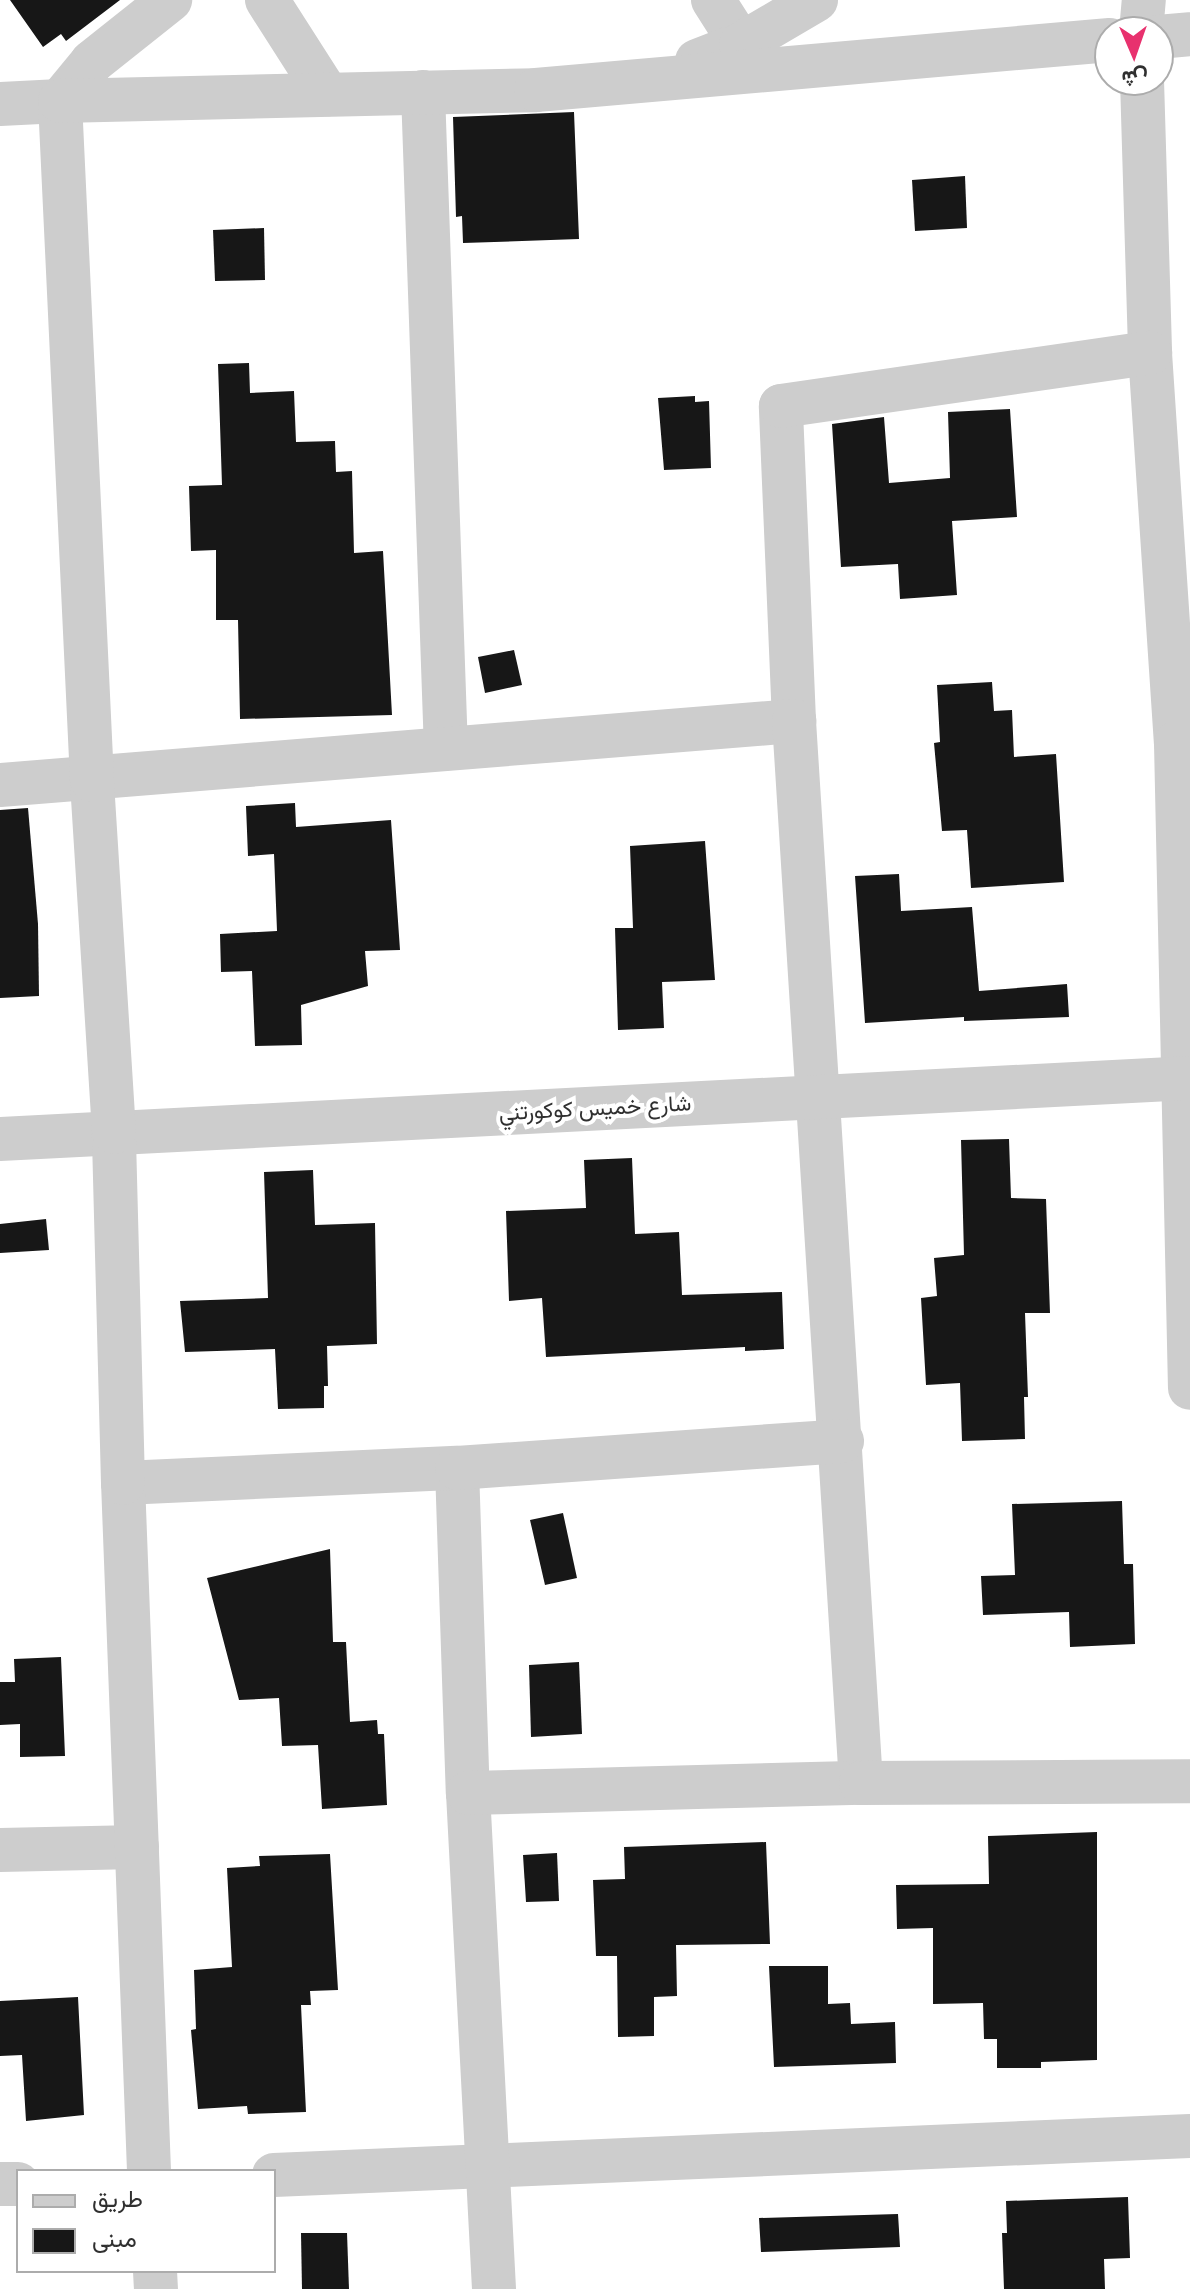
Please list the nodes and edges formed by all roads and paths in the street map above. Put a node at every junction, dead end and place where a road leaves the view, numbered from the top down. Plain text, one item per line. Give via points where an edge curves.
1 (170, 0) edge
2 (267, 0) edge
3 (713, 0) edge
4 (816, 0) edge
5 (1094, 41) edge
6 (741, 44) junction
7 (649, 80) junction
8 (423, 92) junction
9 (327, 94) junction
10 (1142, 96) edge
11 (60, 101) junction
12 (0, 104) edge
13 (1150, 353) junction
14 (794, 721) junction
15 (1183, 743) edge
16 (446, 749) junction
17 (92, 780) junction
18 (0, 785) edge
19 (1186, 1078) edge
20 (819, 1096) junction
21 (114, 1132) junction
22 (0, 1139) edge
23 (1190, 1388) edge
24 (842, 1441) junction
25 (457, 1468) junction
26 (123, 1483) junction
27 (1190, 1781) edge
28 (861, 1783) junction
29 (468, 1793) junction
30 (137, 1847) junction
31 (0, 1850) edge
32 (1190, 2136) edge
33 (488, 2168) junction
34 (149, 2169) edge
35 (276, 2175) edge
36 (494, 2289) edge

1 - 11 street via 92,62
2 - 9 street
3 - 6 street
4 - 6 street
5 - 7 street
6 - 7 street
7 - 8 street
8 - 9 street
8 - 16 street
9 - 11 street
10 - 13 street
11 - 12 street
11 - 17 street
13 - 14 street via 781,406
13 - 15 street
14 - 16 street
14 - 20 street
15 - 19 street
16 - 17 street
17 - 18 street
17 - 21 street
19 - 20 street, شارع خميس كوكورتني
19 - 23 street
20 - 21 street, شارع خميس كوكورتني
20 - 24 street
21 - 22 street, شارع خميس كوكورتني
21 - 26 street
24 - 25 street
24 - 28 street
25 - 26 street
25 - 29 street
26 - 30 street
27 - 28 street
28 - 29 street
29 - 33 street
30 - 31 street
30 - 34 street
32 - 33 street
33 - 35 street
33 - 36 street

